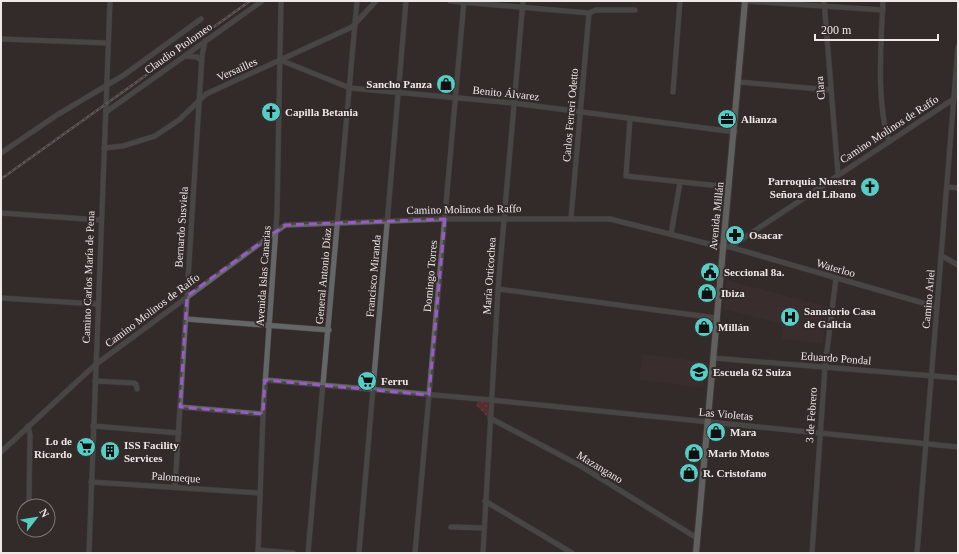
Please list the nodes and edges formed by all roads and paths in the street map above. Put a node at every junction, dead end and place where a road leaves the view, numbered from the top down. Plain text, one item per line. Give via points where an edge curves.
1 (110, 1) edge
2 (262, 1) edge
3 (281, 1) edge
4 (357, 1) edge
5 (376, 1) edge
6 (406, 1) edge
7 (450, 1) edge
8 (680, 1) edge
9 (745, 1) edge
10 (883, 1) edge
11 (464, 2) edge
12 (522, 4) edge
13 (824, 4) edge
14 (635, 10) dead end
15 (883, 10) junction
16 (589, 13) junction
17 (201, 19) dead end
18 (356, 23) junction
19 (1, 39) edge
20 (205, 42) junction
21 (108, 43) junction
22 (958, 47) edge
23 (184, 56) junction
24 (280, 60) junction
25 (202, 61) junction
26 (739, 82) junction
27 (106, 86) junction
28 (350, 88) junction
29 (831, 90) junction
30 (673, 92) dead end
31 (398, 93) junction
32 (956, 98) edge
33 (456, 99) junction
34 (199, 100) junction
35 (513, 103) junction
36 (955, 107) edge
37 (106, 112) junction
38 (580, 113) junction
39 (630, 119) junction
40 (734, 132) junction
41 (889, 142) junction
42 (104, 148) junction
43 (1, 153) edge
44 (838, 174) junction
45 (680, 182) junction
46 (729, 187) junction
47 (947, 187) junction
48 (958, 188) edge
49 (1, 213) edge
50 (503, 218) junction
51 (571, 218) junction
52 (445, 219) junction
53 (100, 220) junction
54 (388, 220) junction
55 (338, 222) junction
56 (276, 231) junction
57 (671, 234) junction
58 (722, 247) junction
59 (730, 247) junction
60 (942, 256) junction
61 (958, 265) edge
62 (836, 278) junction
63 (498, 290) junction
64 (187, 296) junction
65 (1, 298) edge
66 (97, 304) junction
67 (937, 307) junction
68 (716, 318) junction
69 (186, 319) junction
70 (269, 326) junction
71 (328, 330) junction
72 (713, 358) junction
73 (95, 365) junction
74 (825, 367) junction
75 (931, 375) junction
76 (958, 378) edge
77 (265, 380) junction
78 (95, 381) junction
79 (323, 386) junction
80 (137, 389) dead end
81 (372, 390) junction
82 (430, 395) junction
83 (491, 400) junction
84 (180, 407) junction
85 (263, 414) junction
86 (490, 418) junction
87 (707, 422) junction
88 (28, 426) junction
89 (93, 426) junction
90 (178, 433) junction
91 (820, 433) junction
92 (926, 444) junction
93 (958, 447) edge
94 (1, 452) edge
95 (91, 482) junction
96 (175, 487) junction
97 (260, 493) junction
98 (29, 498) edge
99 (485, 501) junction
100 (451, 527) dead end
101 (484, 528) junction
102 (697, 538) junction
103 (258, 551) edge
104 (89, 553) edge
105 (293, 553) edge
106 (308, 553) edge
107 (359, 553) edge
108 (415, 553) edge
109 (483, 553) edge
110 (572, 553) edge
111 (696, 553) edge
112 (812, 553) edge
113 (917, 553) edge

1 - 21 street, Camino Carlos María de Pena
2 - 20 street, Claudio Ptolomeo
3 - 24 street, Avenida Islas Canarias
4 - 18 street, General Antonio Díaz
5 - 18 street, Versailles
6 - 31 street, Francisco Miranda
7 - 11 street
8 - 30 street
9 - 13 street
9 - 26 main road, Avenida Millán
10 - 15 street
11 - 12 street
11 - 33 street, Domingo Torres
12 - 16 street
12 - 35 street, María Orticochea
13 - 15 street
13 - 29 street, Clara
14 - 16 street via 596,10
15 - 41 street via 881,72
16 - 38 street, Carlos Ferreri Odetto
17 - 27 street
18 - 24 street, Versailles
18 - 28 street, General Antonio Díaz
19 - 21 street
20 - 23 street, Claudio Ptolomeo
20 - 25 street, Bernardo Susviela
21 - 27 street, Camino Carlos María de Pena
22 - 32 street, Camino Ariel
23 - 25 street via 197,57
23 - 37 street, Claudio Ptolomeo
24 - 28 street, Benito Álvarez
24 - 34 street, Versailles via 206,94
24 - 56 street, Avenida Islas Canarias
25 - 34 street, Bernardo Susviela
26 - 29 street
26 - 40 main road, Avenida Millán
27 - 37 street, Camino Carlos María de Pena
27 - 43 street
28 - 31 street, Benito Álvarez
28 - 55 street, General Antonio Díaz
29 - 44 street, Clara
31 - 33 street, Benito Álvarez
31 - 54 street, Francisco Miranda
32 - 36 street, Camino Ariel
32 - 41 street, Camino Molinos de Raffo
33 - 35 street, Benito Álvarez
33 - 52 street, Domingo Torres
34 - 42 street, Versailles via 180,120 151,138
34 - 64 street, Bernardo Susviela
35 - 38 street, Benito Álvarez
35 - 50 street, María Orticochea
36 - 47 street, Camino Ariel
37 - 42 street, Camino Carlos María de Pena
38 - 39 street, Benito Álvarez
38 - 51 street, Carlos Ferreri Odetto
39 - 40 street, Benito Álvarez
39 - 45 street via 626,176
40 - 46 main road, Avenida Millán
41 - 44 street, Camino Molinos de Raffo
42 - 53 street, Camino Carlos María de Pena
44 - 59 street, Camino Molinos de Raffo
45 - 46 street
45 - 57 street
46 - 58 main road, Avenida Millán
47 - 48 street
47 - 60 street, Camino Ariel
49 - 53 street
50 - 51 street, Camino Molinos de Raffo
50 - 52 street, Camino Molinos de Raffo
50 - 63 street, María Orticochea
51 - 57 street, Camino Molinos de Raffo via 610,219
52 - 54 street, Camino Molinos de Raffo
52 - 82 street, Domingo Torres
53 - 66 street, Camino Carlos María de Pena
54 - 55 street, Camino Molinos de Raffo
54 - 81 street, Francisco Miranda
55 - 56 street, Camino Molinos de Raffo via 291,223
55 - 71 street, General Antonio Díaz
56 - 64 street, Camino Molinos de Raffo
56 - 70 street, Avenida Islas Canarias
57 - 58 street, Camino Molinos de Raffo
58 - 59 street, Camino Molinos de Raffo
58 - 68 main road, Avenida Millán
59 - 62 street, Waterloo
60 - 61 street
60 - 67 street, Camino Ariel
62 - 67 street, Waterloo
62 - 74 street, 3 de Febrero
63 - 68 street
63 - 83 street, María Orticochea
64 - 69 street, Bernardo Susviela
64 - 73 street, Camino Molinos de Raffo
65 - 66 street
66 - 73 street, Camino Carlos María de Pena
67 - 75 street, Camino Ariel
68 - 72 main road, Avenida Millán
69 - 70 street
69 - 84 street, Bernardo Susviela
70 - 71 street
70 - 77 street, Avenida Islas Canarias
71 - 79 street, General Antonio Díaz
72 - 74 street, Eduardo Pondal
72 - 87 main road, Avenida Millán
73 - 78 street, Camino Carlos María de Pena
73 - 88 street, Camino Molinos de Raffo
74 - 75 street, Eduardo Pondal
74 - 91 street, 3 de Febrero
75 - 76 street, Eduardo Pondal
75 - 92 street, Camino Ariel
77 - 79 street
77 - 85 street, Avenida Islas Canarias
78 - 80 street via 134,383
78 - 89 street, Camino Carlos María de Pena
79 - 81 street
79 - 106 street, General Antonio Díaz
81 - 82 street
81 - 107 street, Francisco Miranda
82 - 83 street
82 - 108 street, Domingo Torres
83 - 86 street, María Orticochea
83 - 87 street, Las Violetas
84 - 85 street
84 - 90 street, Bernardo Susviela
85 - 97 street, Avenida Islas Canarias
86 - 99 street, María Orticochea
86 - 102 street, Mazangano via 579,465
87 - 91 street, Las Violetas
87 - 102 main road, Avenida Millán
88 - 94 street, Camino Molinos de Raffo
88 - 98 street
89 - 90 street
89 - 95 street, Camino Carlos María de Pena
90 - 96 street, Bernardo Susviela
91 - 92 street, Las Violetas
91 - 112 street, 3 de Febrero
92 - 93 street, Las Violetas
92 - 113 street, Camino Ariel
95 - 96 street, Palomeque
95 - 104 street, Camino Carlos María de Pena
96 - 97 street, Palomeque
97 - 103 street, Avenida Islas Canarias
99 - 101 street, María Orticochea
99 - 110 street
100 - 101 street
101 - 109 street, María Orticochea
102 - 111 main road, Avenida Millán
103 - 105 street

